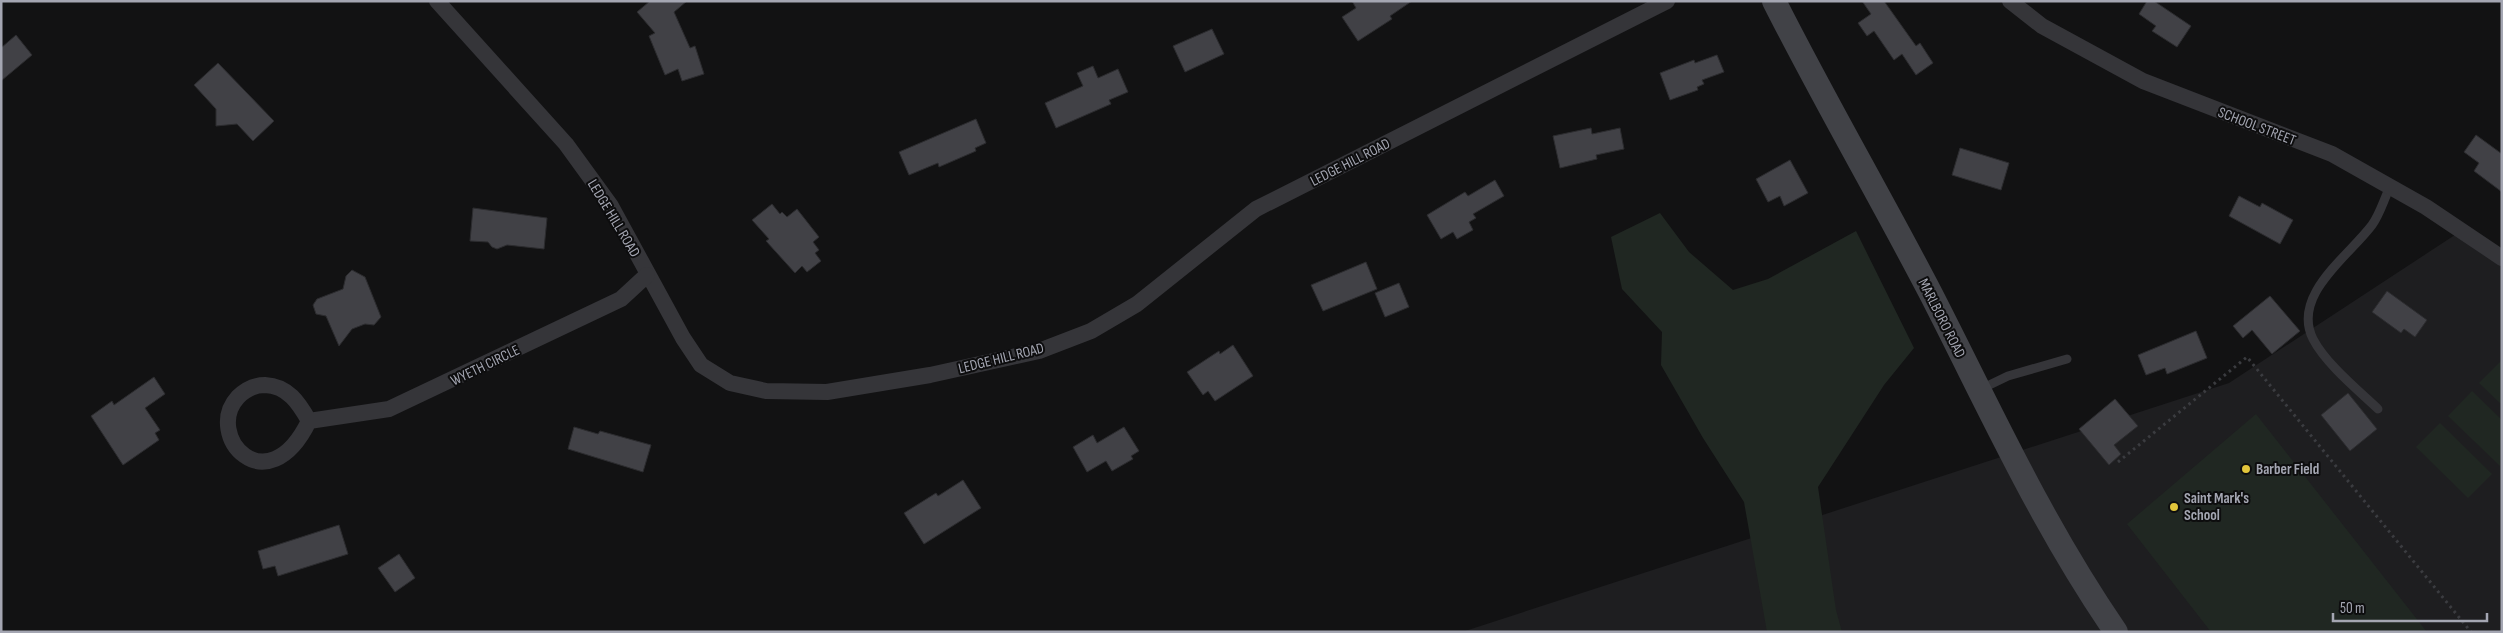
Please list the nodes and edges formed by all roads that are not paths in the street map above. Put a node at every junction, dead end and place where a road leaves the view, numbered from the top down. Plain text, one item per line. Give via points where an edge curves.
1 (438, 1) edge
2 (1667, 1) edge
3 (1774, 1) edge
4 (2010, 1) edge
5 (2390, 187) junction
6 (2502, 258) edge
7 (648, 275) junction
8 (2067, 359) dead end
9 (1978, 390) junction
10 (2378, 409) dead end
11 (309, 421) junction
12 (2116, 632) edge

1 - 7 street, LEDGE HILL ROAD via 566,144 611,206
2 - 7 street, LEDGE HILL ROAD via 1256,209 1136,304 1091,331 1039,351 930,375 827,392 766,392 730,383 701,365
3 - 9 main road, MARLBORO ROAD via 1931,294
4 - 5 street, SCHOOL STREET via 2042,26 2143,81 2332,154
5 - 6 street, SCHOOL STREET
5 - 10 lane via 2373,223 2326,277 2314,296 2308,318 2314,339 2341,374
7 - 11 street, WYETH CIRCLE via 621,299 389,409
8 - 9 lane via 2008,376
9 - 12 main road, MARLBORO ROAD via 2057,541
11 - 11 street via 300,404 288,392 273,385 255,385 243,392 232,404 226,420 229,435 239,450 252,459 267,463 290,451

